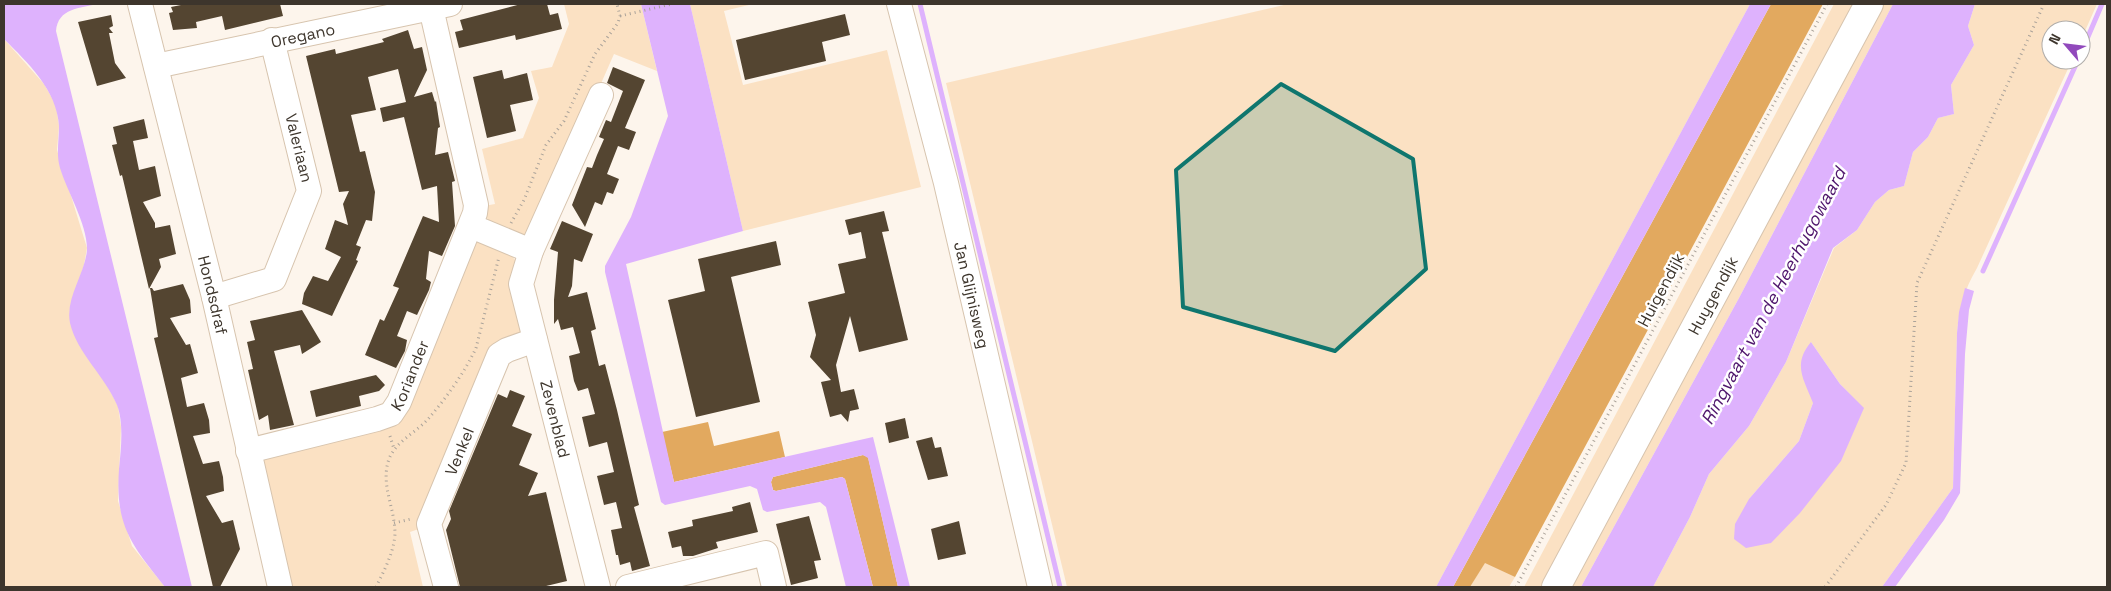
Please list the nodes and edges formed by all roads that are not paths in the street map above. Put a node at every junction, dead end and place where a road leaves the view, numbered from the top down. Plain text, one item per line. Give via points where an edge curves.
1 (140, 4) edge
2 (899, 4) edge
3 (1869, 4) edge
4 (440, 6) edge
5 (272, 40) junction
6 (156, 66) junction
7 (601, 95) dead end
8 (471, 226) junction
9 (531, 251) junction
10 (214, 297) junction
11 (535, 340) junction
12 (248, 451) junction
13 (280, 587) edge
14 (446, 587) edge
15 (598, 587) edge
16 (628, 587) edge
17 (774, 587) edge
18 (1040, 587) edge
19 (1556, 587) edge

1 - 6 street, Hondsdraf
2 - 18 street, Jan Glijnisweg via 948,191
3 - 19 main road, Huygendijk
4 - 5 street, Oregano
4 - 8 street, Koriander via 476,205
5 - 6 street, Oregano
5 - 10 street, Valeriaan via 310,191 274,279
6 - 10 street, Hondsdraf
7 - 9 street, Zevenblad
8 - 9 street
8 - 12 street, Koriander via 399,402 391,414
9 - 11 street, Zevenblad via 522,284
10 - 12 street, Hondsdraf
11 - 14 street, Venkel via 499,355 429,524
11 - 15 street, Zevenblad
12 - 13 street, Hondsdraf
16 - 17 street via 766,554

